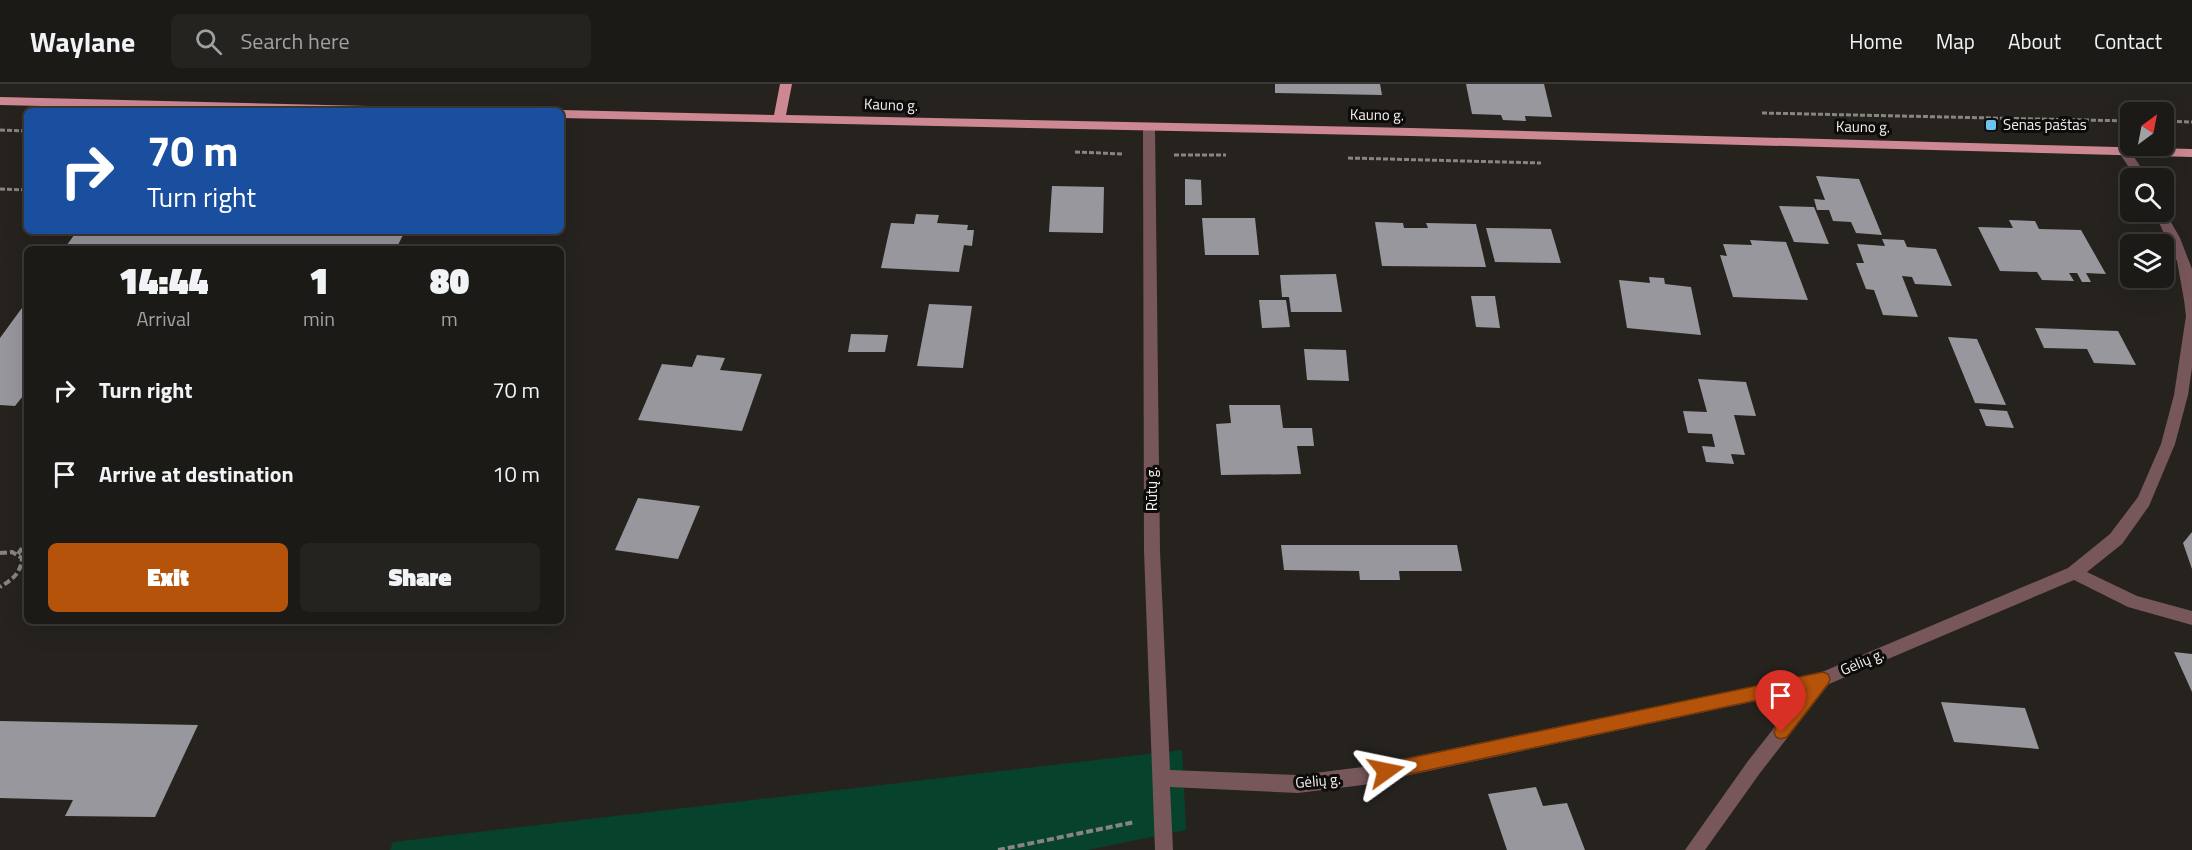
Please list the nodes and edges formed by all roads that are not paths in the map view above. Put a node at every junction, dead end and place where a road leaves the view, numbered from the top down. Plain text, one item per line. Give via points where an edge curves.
1 (786, 84) edge
2 (0, 101) edge
3 (286, 108) edge
4 (564, 114) edge
5 (779, 118) junction
6 (1149, 128) junction
7 (2120, 151) edge
8 (2174, 152) edge
9 (2192, 153) edge
10 (2165, 222) edge
11 (2192, 316) edge
12 (2074, 573) junction
13 (2192, 618) edge
14 (1823, 679) junction
15 (1160, 778) junction
16 (1164, 850) edge
17 (1694, 850) edge

1 - 5 main road
2 - 3 main road
4 - 5 main road, Kauno g.
5 - 6 main road, Kauno g.
6 - 7 main road, Kauno g.
6 - 15 street, Rūtų g. via 1152,551
8 - 9 main road, Kauno g.
10 - 11 street, Gėlių g. via 2182,253 2192,287
11 - 12 street, Gėlių g. via 2181,394 2168,444 2144,501 2115,539
12 - 13 street via 2134,602
12 - 14 street, Gėlių g.
14 - 15 street, Gėlių g. via 1363,776 1299,784
14 - 17 street
15 - 16 street, Rūtų g.

